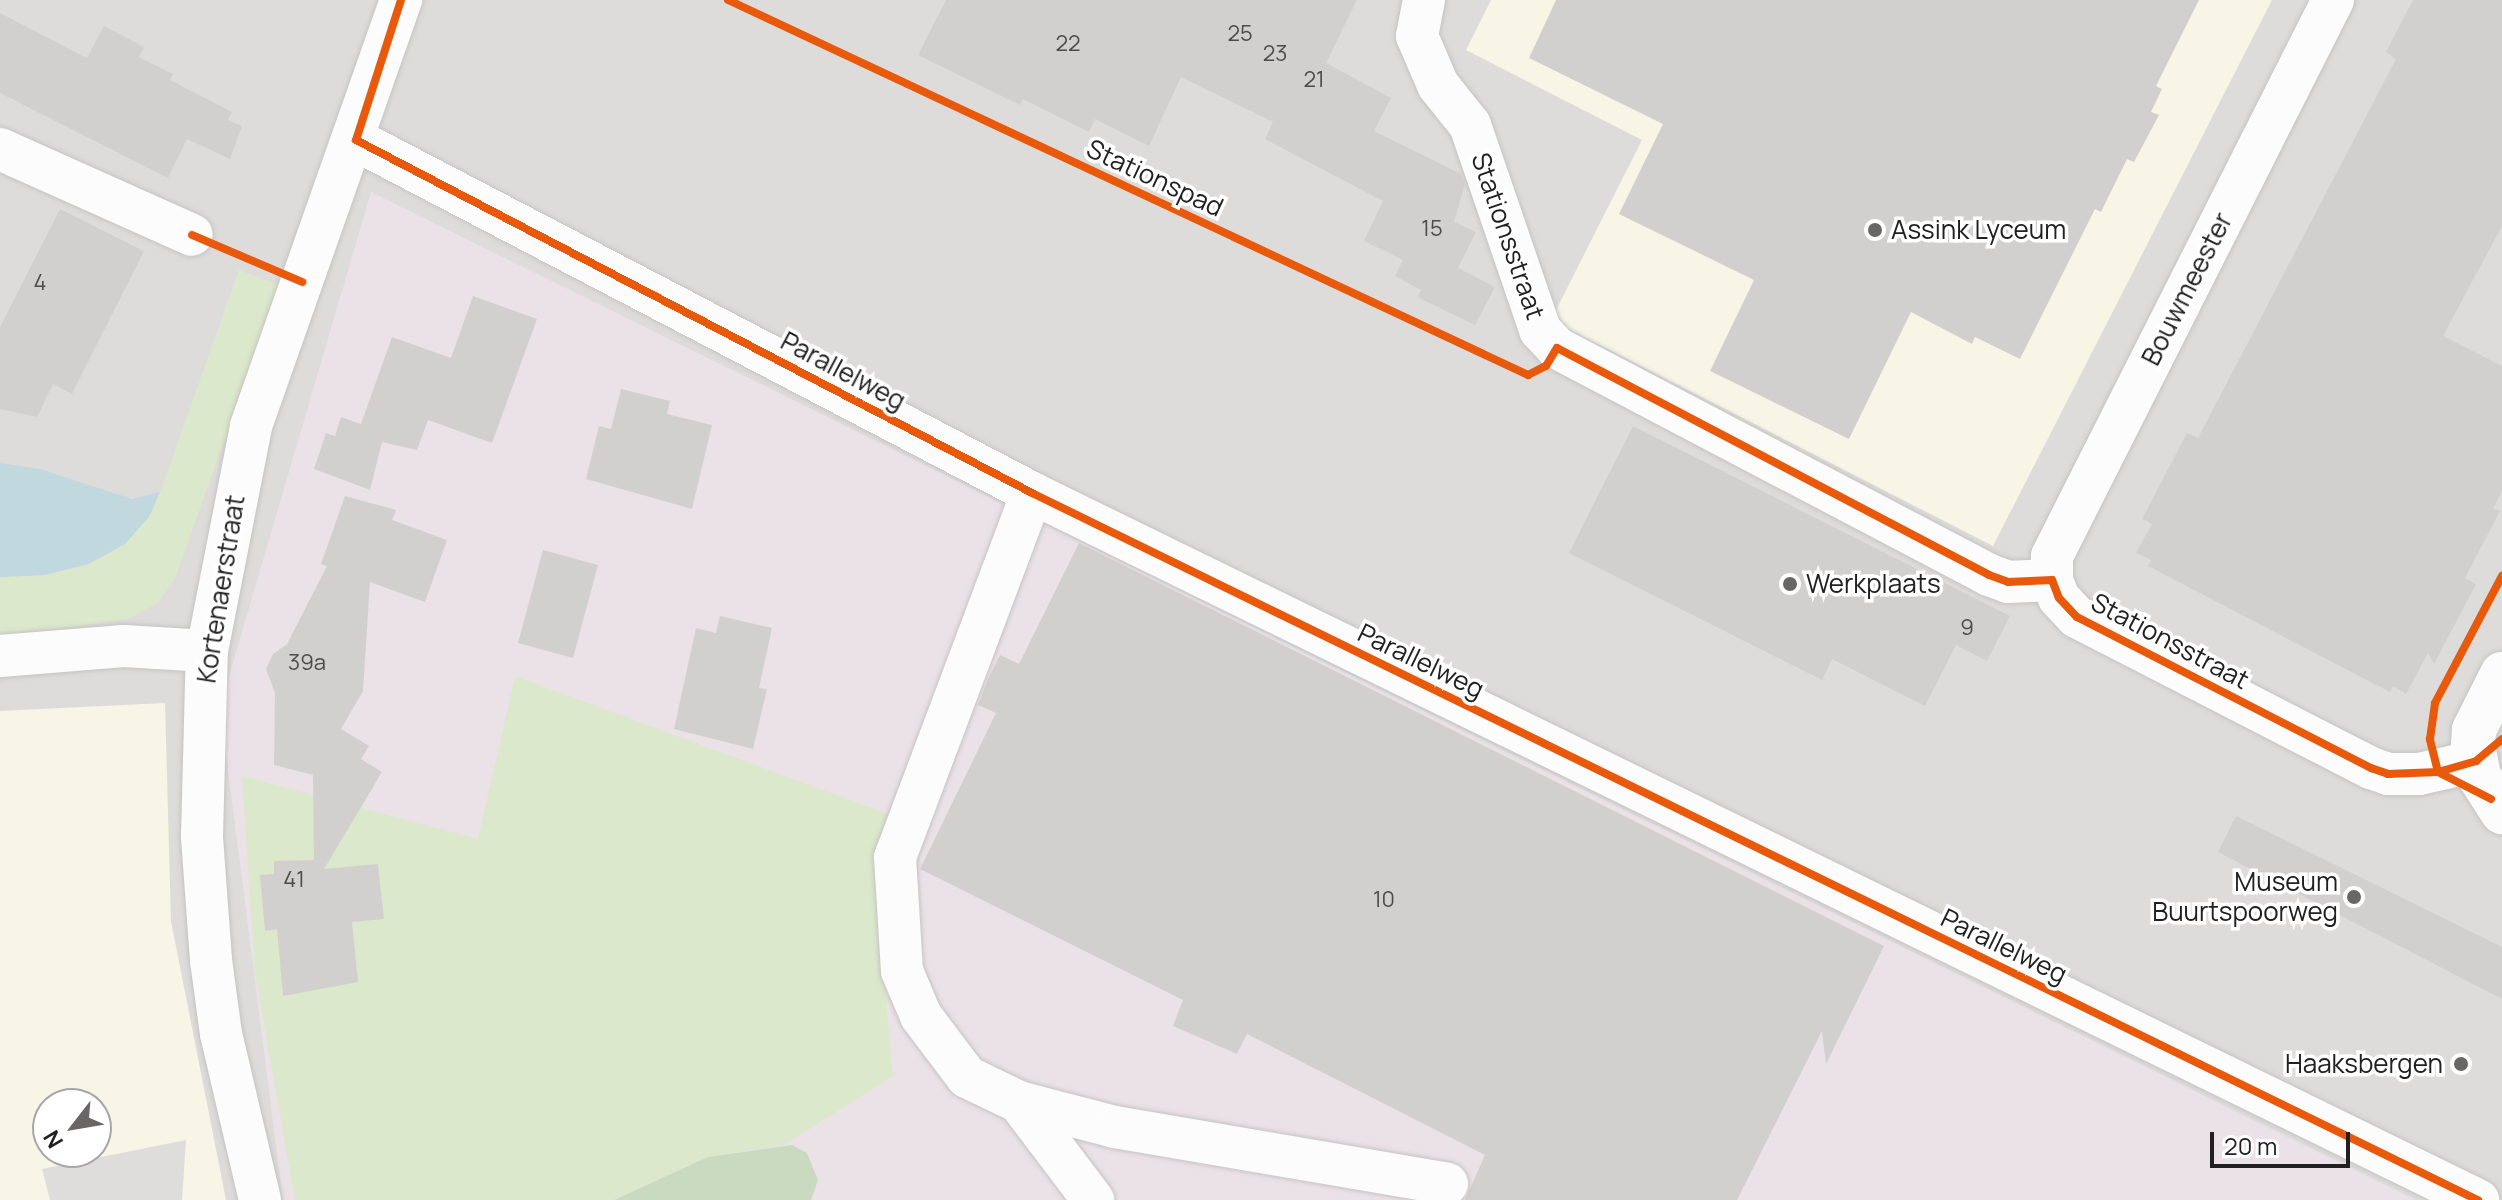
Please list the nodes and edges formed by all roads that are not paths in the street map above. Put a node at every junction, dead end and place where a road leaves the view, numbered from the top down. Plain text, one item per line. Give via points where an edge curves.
1 (401, 0) edge
2 (1424, 0) edge
3 (2333, 0) edge
4 (356, 140) junction
5 (3, 161) edge
6 (192, 235) dead end
7 (1032, 493) junction
8 (2052, 580) junction
9 (207, 651) junction
10 (0, 656) edge
11 (2502, 674) edge
12 (2476, 761) junction
13 (2502, 812) edge
14 (1019, 1102) junction
15 (1447, 1184) dead end
16 (260, 1200) edge
17 (1093, 1200) edge
18 (2478, 1200) edge

1 - 4 street, Kortenaerstraat
2 - 8 street, Stationsstraat via 1417,36 1438,85 1470,125 1540,330 1557,348 1989,575 2008,582
3 - 8 street, Bouwmeester via 2052,556
4 - 7 street, Parallelweg
4 - 9 street, Kortenaerstraat via 251,426
5 - 6 street
7 - 14 street via 895,857 902,971 921,1016 967,1077
7 - 18 street, Parallelweg
8 - 12 street, Stationsstraat via 2059,598 2077,617 2371,768 2419,774
9 - 10 street via 124,646
9 - 16 street, Kortenaerstraat via 202,836 211,960 221,1034
11 - 12 street via 2474,730
12 - 13 street
14 - 15 street via 1115,1127
14 - 17 street

